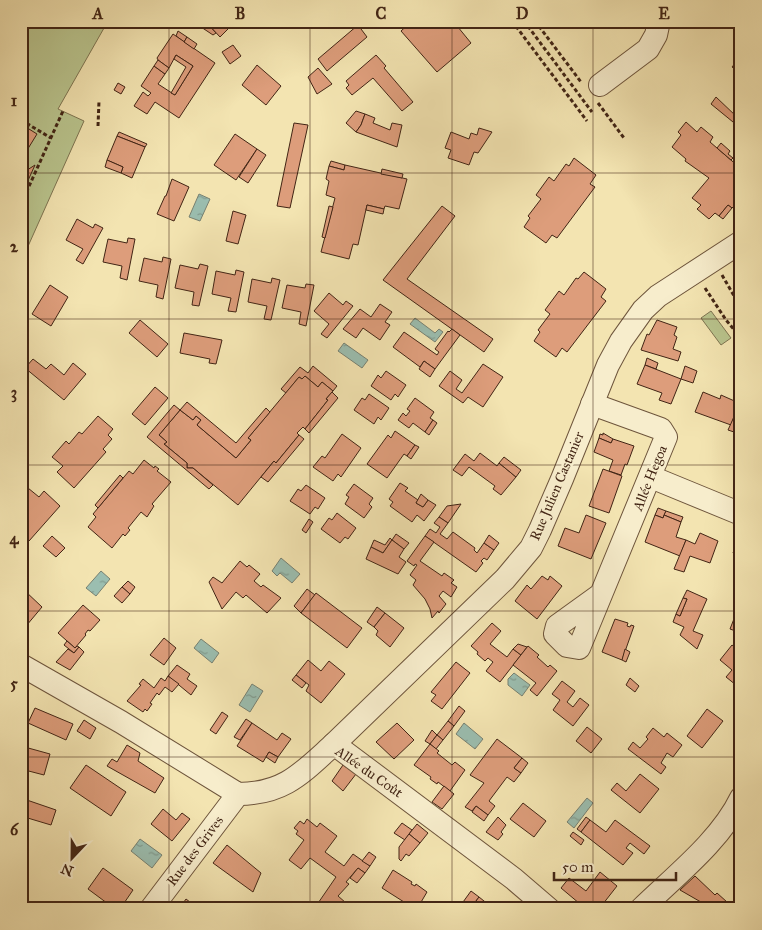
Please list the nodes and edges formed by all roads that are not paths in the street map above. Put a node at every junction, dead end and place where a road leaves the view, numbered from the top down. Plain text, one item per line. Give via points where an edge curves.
1 (659, 21) edge
2 (592, 88) road end
3 (732, 257) edge
4 (592, 404) junction
5 (651, 477) junction
6 (741, 514) edge
7 (600, 595) dead end
8 (21, 665) edge
9 (334, 744) junction
10 (238, 794) junction
11 (741, 798) edge
12 (151, 909) edge
13 (549, 909) edge
14 (641, 909) edge

1 - 2 street via 648,49
3 - 4 street, Rue Julien Castanier via 694,272 643,310 608,364
4 - 5 street, Allée Hegoa via 661,429 666,437
4 - 9 street, Rue Julien Castanier via 531,548 505,579
5 - 6 street
5 - 7 street, Allée Hegoa
8 - 10 street
9 - 10 street, Allée du Coût via 292,781 269,791
9 - 13 street, Allée du Coût
10 - 12 street, Rue des Grives
11 - 14 street via 714,838

